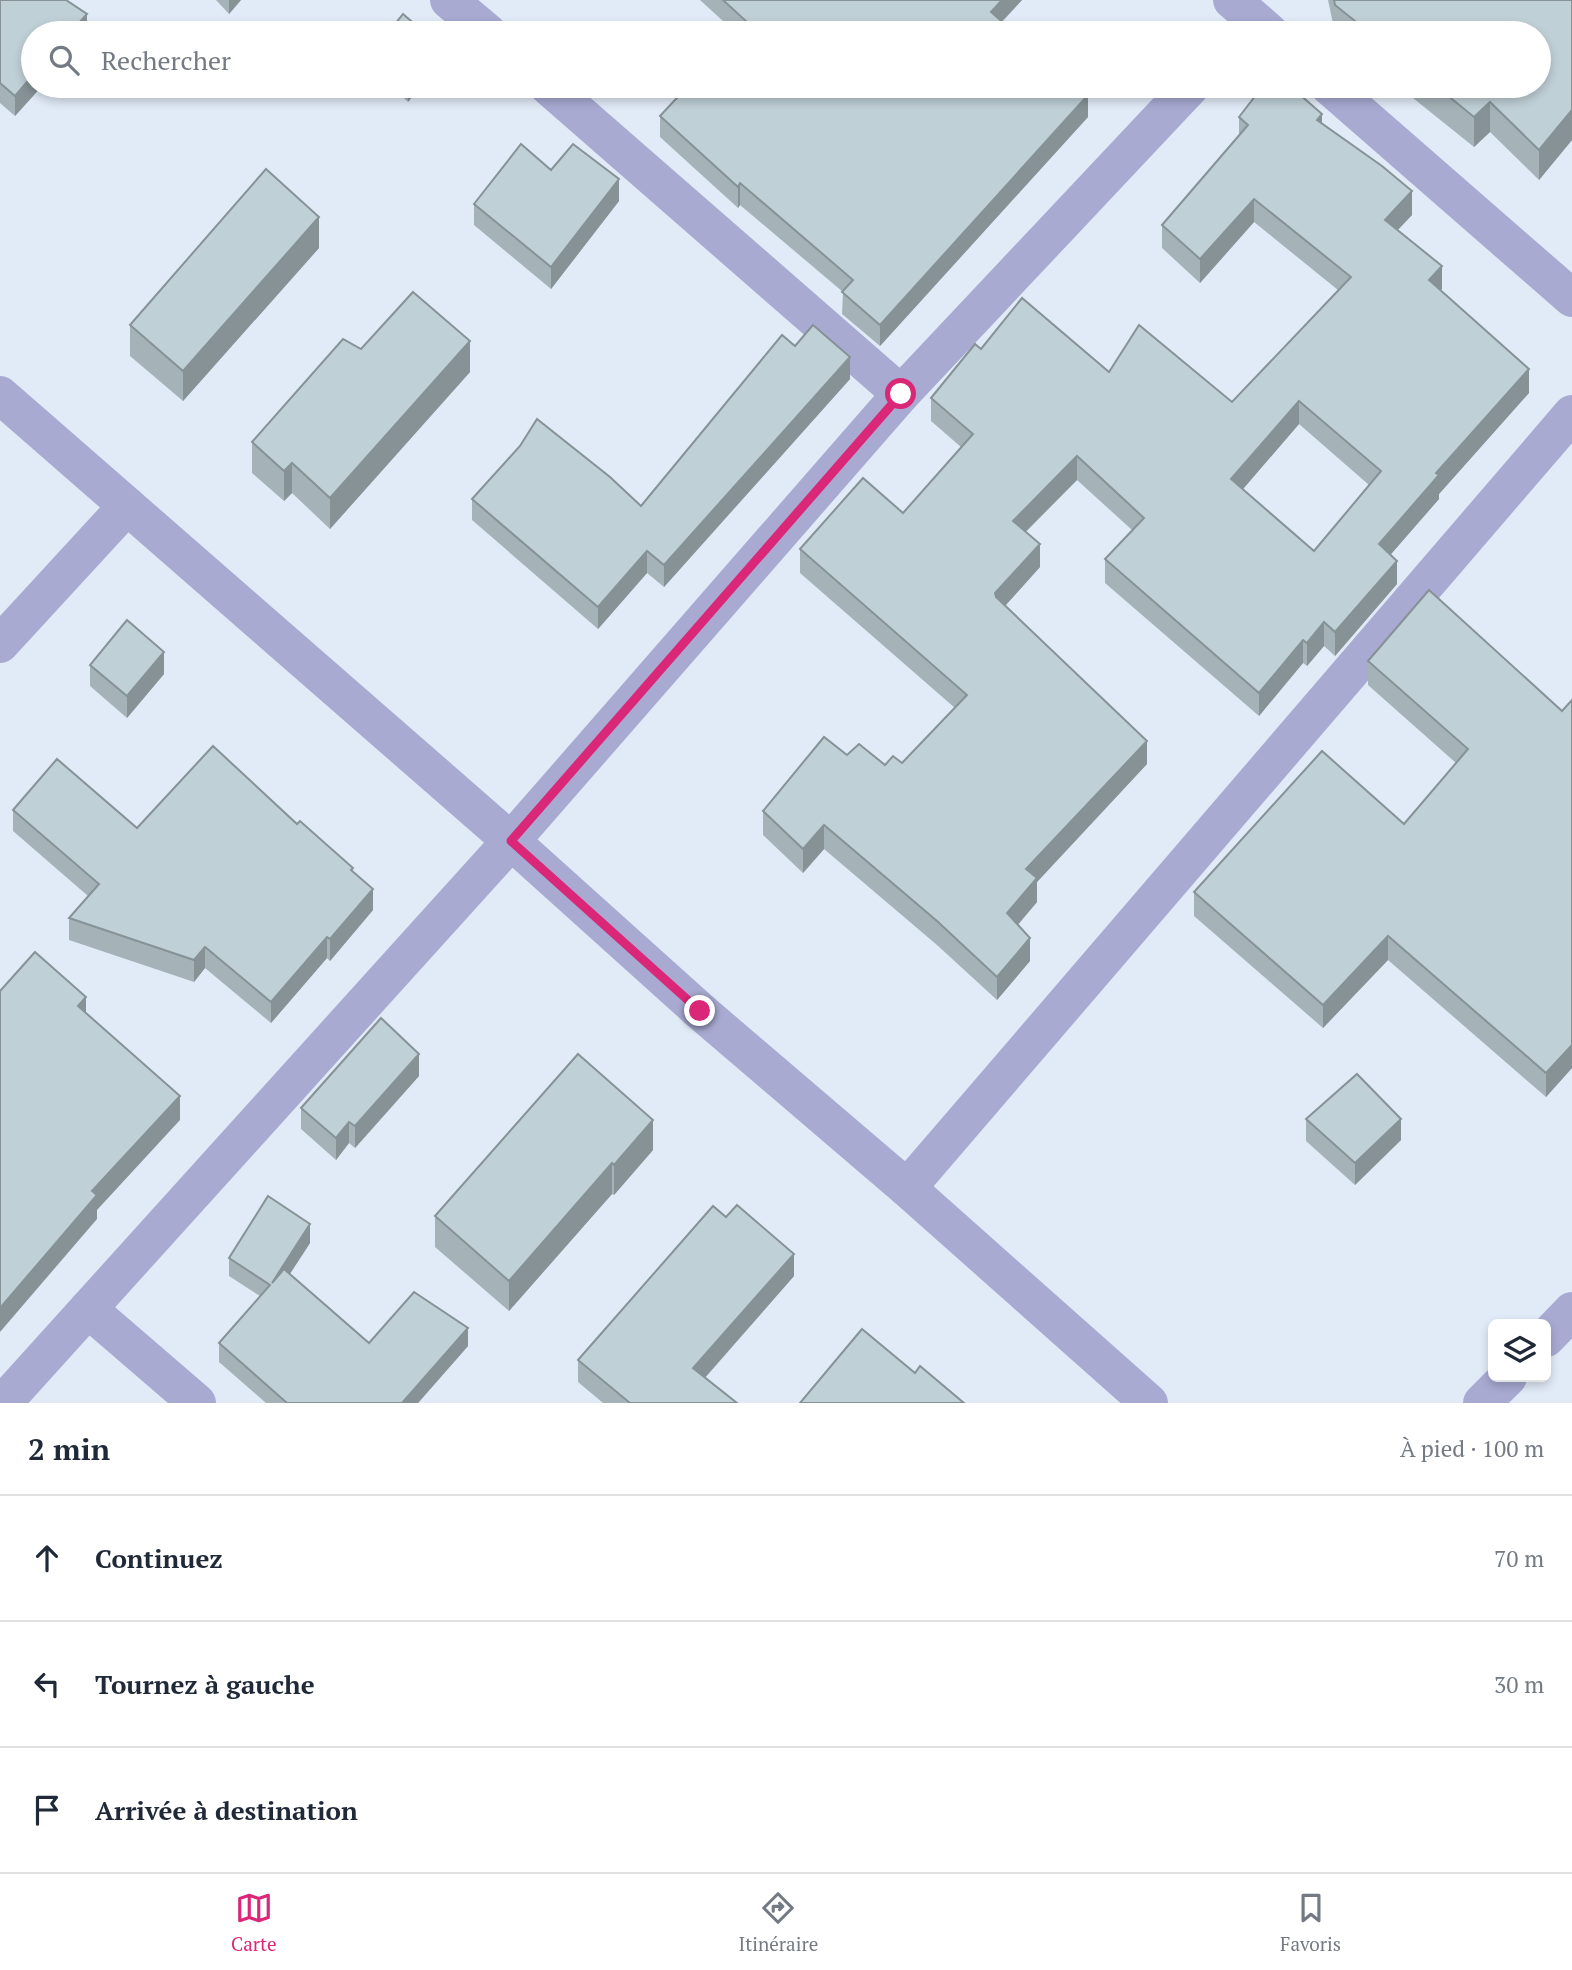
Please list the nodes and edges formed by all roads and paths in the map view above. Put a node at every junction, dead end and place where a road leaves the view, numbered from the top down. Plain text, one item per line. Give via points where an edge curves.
1 (449, 0) edge
2 (474, 21) edge
3 (562, 98) edge
4 (1180, 98) edge
5 (1343, 98) edge
6 (1572, 298) edge
7 (0, 394) edge
8 (901, 394) junction
9 (1572, 414) edge
10 (127, 506) junction
11 (0, 644) edge
12 (511, 841) junction
13 (907, 1188) junction
14 (88, 1309) junction
15 (1572, 1311) edge
16 (1551, 1333) edge
17 (1503, 1382) edge
18 (3, 1403) edge
19 (197, 1403) edge
20 (1149, 1403) edge
21 (1482, 1403) edge

1 - 2 street
3 - 8 street
4 - 8 street
5 - 6 street
7 - 10 street
8 - 12 street
9 - 13 street
10 - 11 street
10 - 12 street
12 - 13 street
12 - 14 street
13 - 20 street
14 - 18 street
14 - 19 street
15 - 16 street
17 - 21 street

